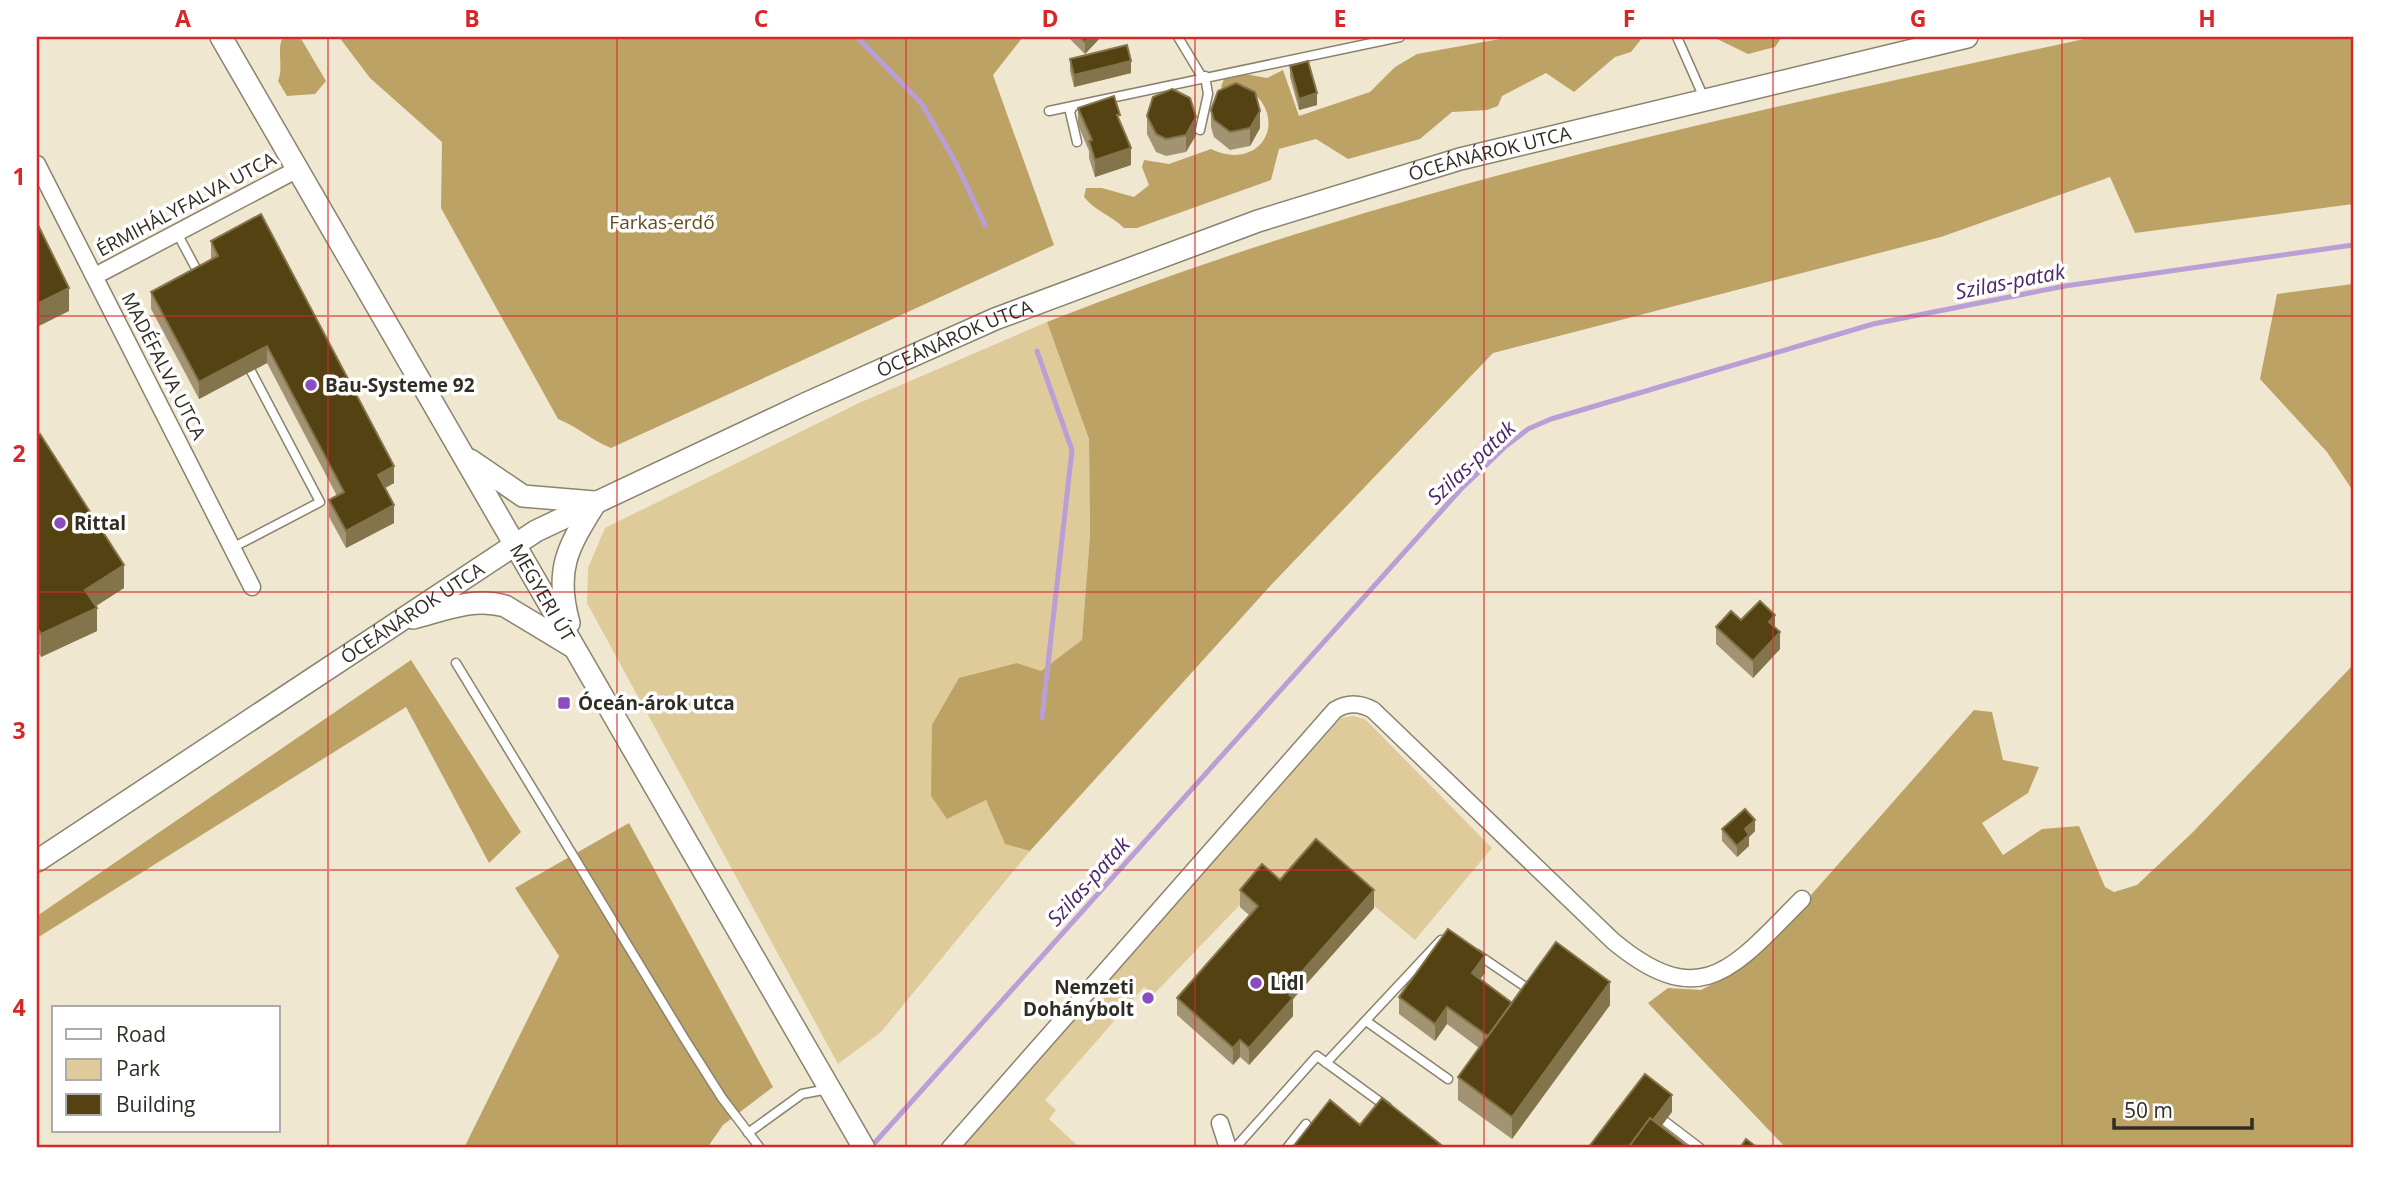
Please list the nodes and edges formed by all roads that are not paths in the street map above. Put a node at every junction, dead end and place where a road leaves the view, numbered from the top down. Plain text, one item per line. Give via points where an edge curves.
1 (220, 37) edge
2 (1178, 37) edge
3 (1400, 37) edge
4 (1677, 37) edge
5 (1967, 37) edge
6 (1204, 76) junction
7 (1704, 98) junction
8 (1073, 106) junction
9 (1049, 111) dead end
10 (1200, 131) dead end
11 (1077, 142) dead end
12 (37, 164) edge
13 (296, 170) junction
14 (177, 233) junction
15 (95, 276) junction
16 (203, 282) edge
17 (251, 371) edge
18 (455, 442) junction
19 (596, 502) junction
20 (515, 544) junction
21 (232, 548) junction
22 (252, 587) dead end
23 (397, 622) junction
24 (575, 648) junction
25 (456, 663) dead end
26 (37, 861) edge
27 (1802, 900) dead end
28 (1447, 934) edge
29 (1470, 949) edge
30 (1527, 988) edge
31 (1366, 1021) junction
32 (1326, 1063) junction
33 (1448, 1079) dead end
34 (828, 1088) junction
35 (1651, 1111) edge
36 (1401, 1117) edge
37 (1220, 1123) dead end
38 (1306, 1124) dead end
39 (748, 1133) junction
40 (760, 1148) edge
41 (864, 1148) edge
42 (950, 1148) edge
43 (1228, 1148) edge
44 (1235, 1148) edge
45 (1287, 1148) edge
46 (1700, 1148) edge

1 - 13 street, MEGYERI ÚT
2 - 6 lane
3 - 6 lane
4 - 7 lane
5 - 7 street, ÓCEÁNÁROK UTCA
6 - 8 lane
6 - 10 lane via 1209,94
7 - 19 street, ÓCEÁNÁROK UTCA via 1460,159 1297,208 1137,264 995,319
8 - 9 lane
8 - 11 lane via 1070,112
12 - 15 street, MADÉFALVA UTCA
13 - 14 street, ÉRMIHÁLYFALVA UTCA
13 - 18 street, MEGYERI ÚT
14 - 15 street, ÉRMIHÁLYFALVA UTCA
14 - 16 lane
15 - 21 street, MADÉFALVA UTCA
17 - 21 lane via 320,502
18 - 19 street via 474,464 523,496
18 - 20 street, MEGYERI ÚT
19 - 20 street, ÓCEÁNÁROK UTCA
19 - 24 street via 565,557 561,575
20 - 23 street, ÓCEÁNÁROK UTCA
20 - 24 street, MEGYERI ÚT
21 - 22 street, MADÉFALVA UTCA
23 - 24 street via 479,601 495,603
23 - 26 street, ÓCEÁNÁROK UTCA
24 - 34 street, MEGYERI ÚT
25 - 39 lane via 684,1038
27 - 42 street via 1722,970 1692,979 1655,971 1613,941 1373,710 1346,705 1325,720
28 - 31 lane
29 - 30 lane
31 - 32 lane
31 - 33 lane
32 - 36 lane
32 - 44 lane via 1317,1056
34 - 39 lane via 802,1094
34 - 41 street, MEGYERI ÚT
35 - 46 lane
37 - 43 street
38 - 45 lane
39 - 40 lane

